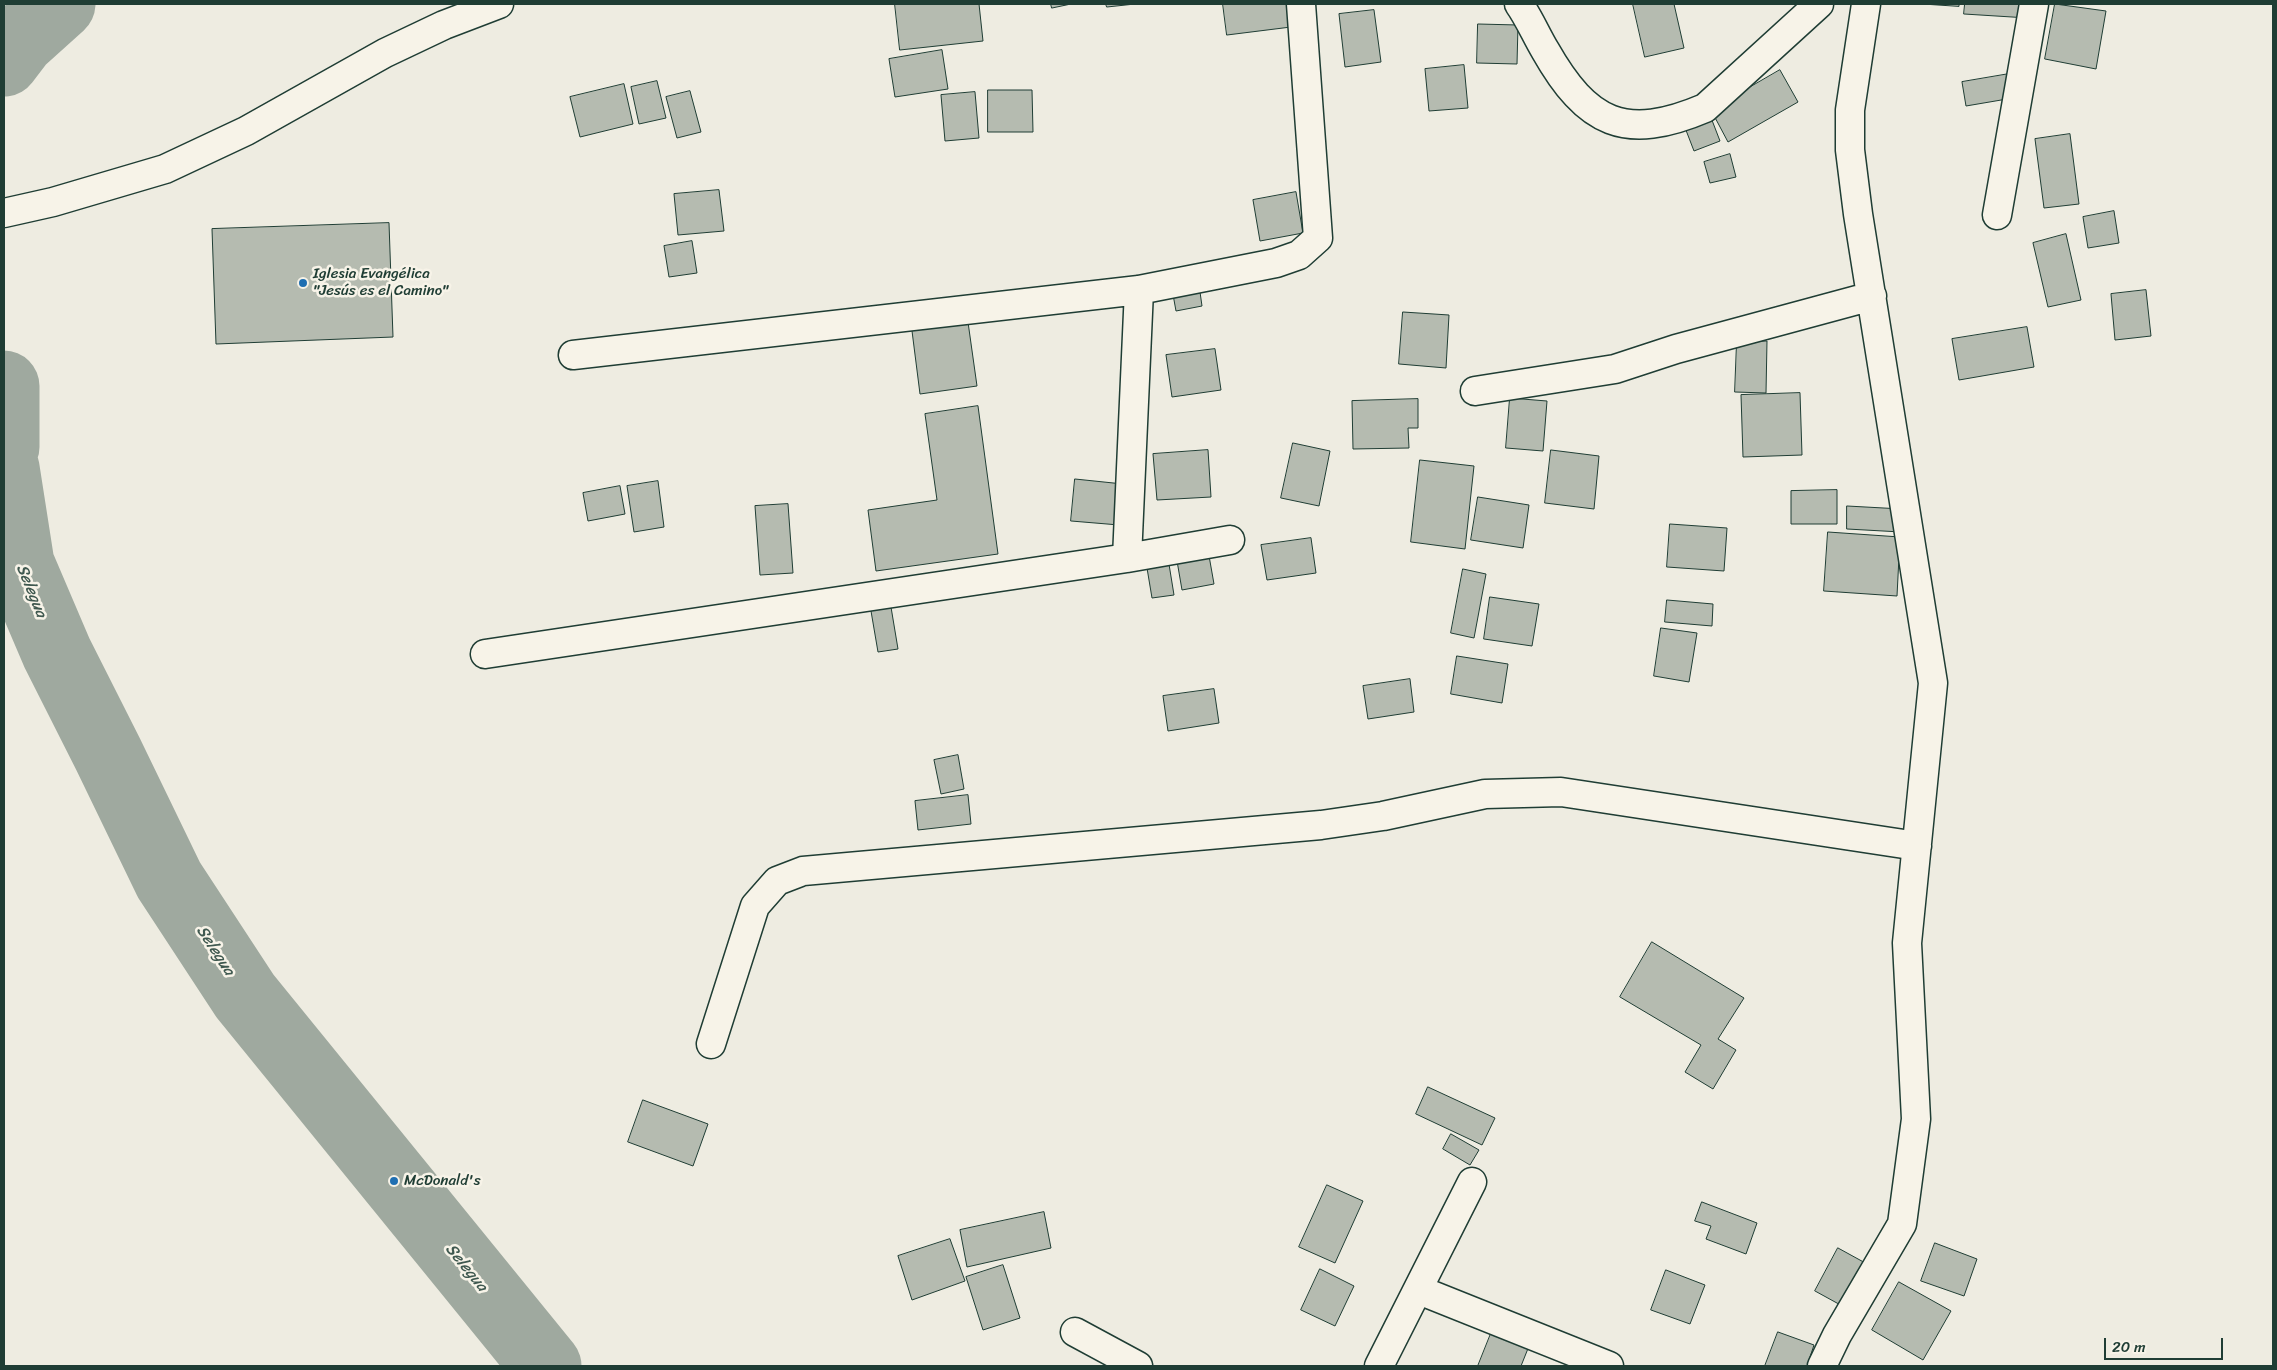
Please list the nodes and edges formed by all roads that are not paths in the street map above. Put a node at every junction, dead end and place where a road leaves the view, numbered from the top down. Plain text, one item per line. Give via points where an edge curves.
1 (499, 4) edge
2 (1301, 4) edge
3 (1519, 4) edge
4 (1819, 4) edge
5 (1866, 4) edge
6 (2034, 4) edge
7 (4, 213) edge
8 (1996, 215) dead end
9 (1139, 290) junction
10 (1872, 296) junction
11 (573, 355) dead end
12 (1475, 391) dead end
13 (1230, 540) dead end
14 (1127, 558) junction
15 (485, 654) dead end
16 (1917, 846) junction
17 (711, 1044) dead end
18 (1472, 1182) dead end
19 (1418, 1290) junction
20 (1075, 1332) dead end
21 (1138, 1366) edge
22 (1379, 1366) edge
23 (1608, 1366) edge
24 (1822, 1366) edge

1 - 7 street via 444,24 385,53 246,131 165,169
2 - 9 street via 1318,238 1299,255 1276,262
3 - 4 street via 1546,52 1578,98 1598,114 1637,126 1682,118 1705,108
5 - 10 street via 1850,110 1850,150
6 - 8 street
9 - 11 street
9 - 14 street
10 - 12 street via 1676,349 1615,369
10 - 16 street via 1932,683
13 - 14 street
14 - 15 street
16 - 17 street via 1561,792 1494,793 1321,825 803,871 776,881 755,906
16 - 24 street via 1907,944 1916,1119 1902,1224
18 - 19 street
19 - 22 street
19 - 23 street
20 - 21 street

